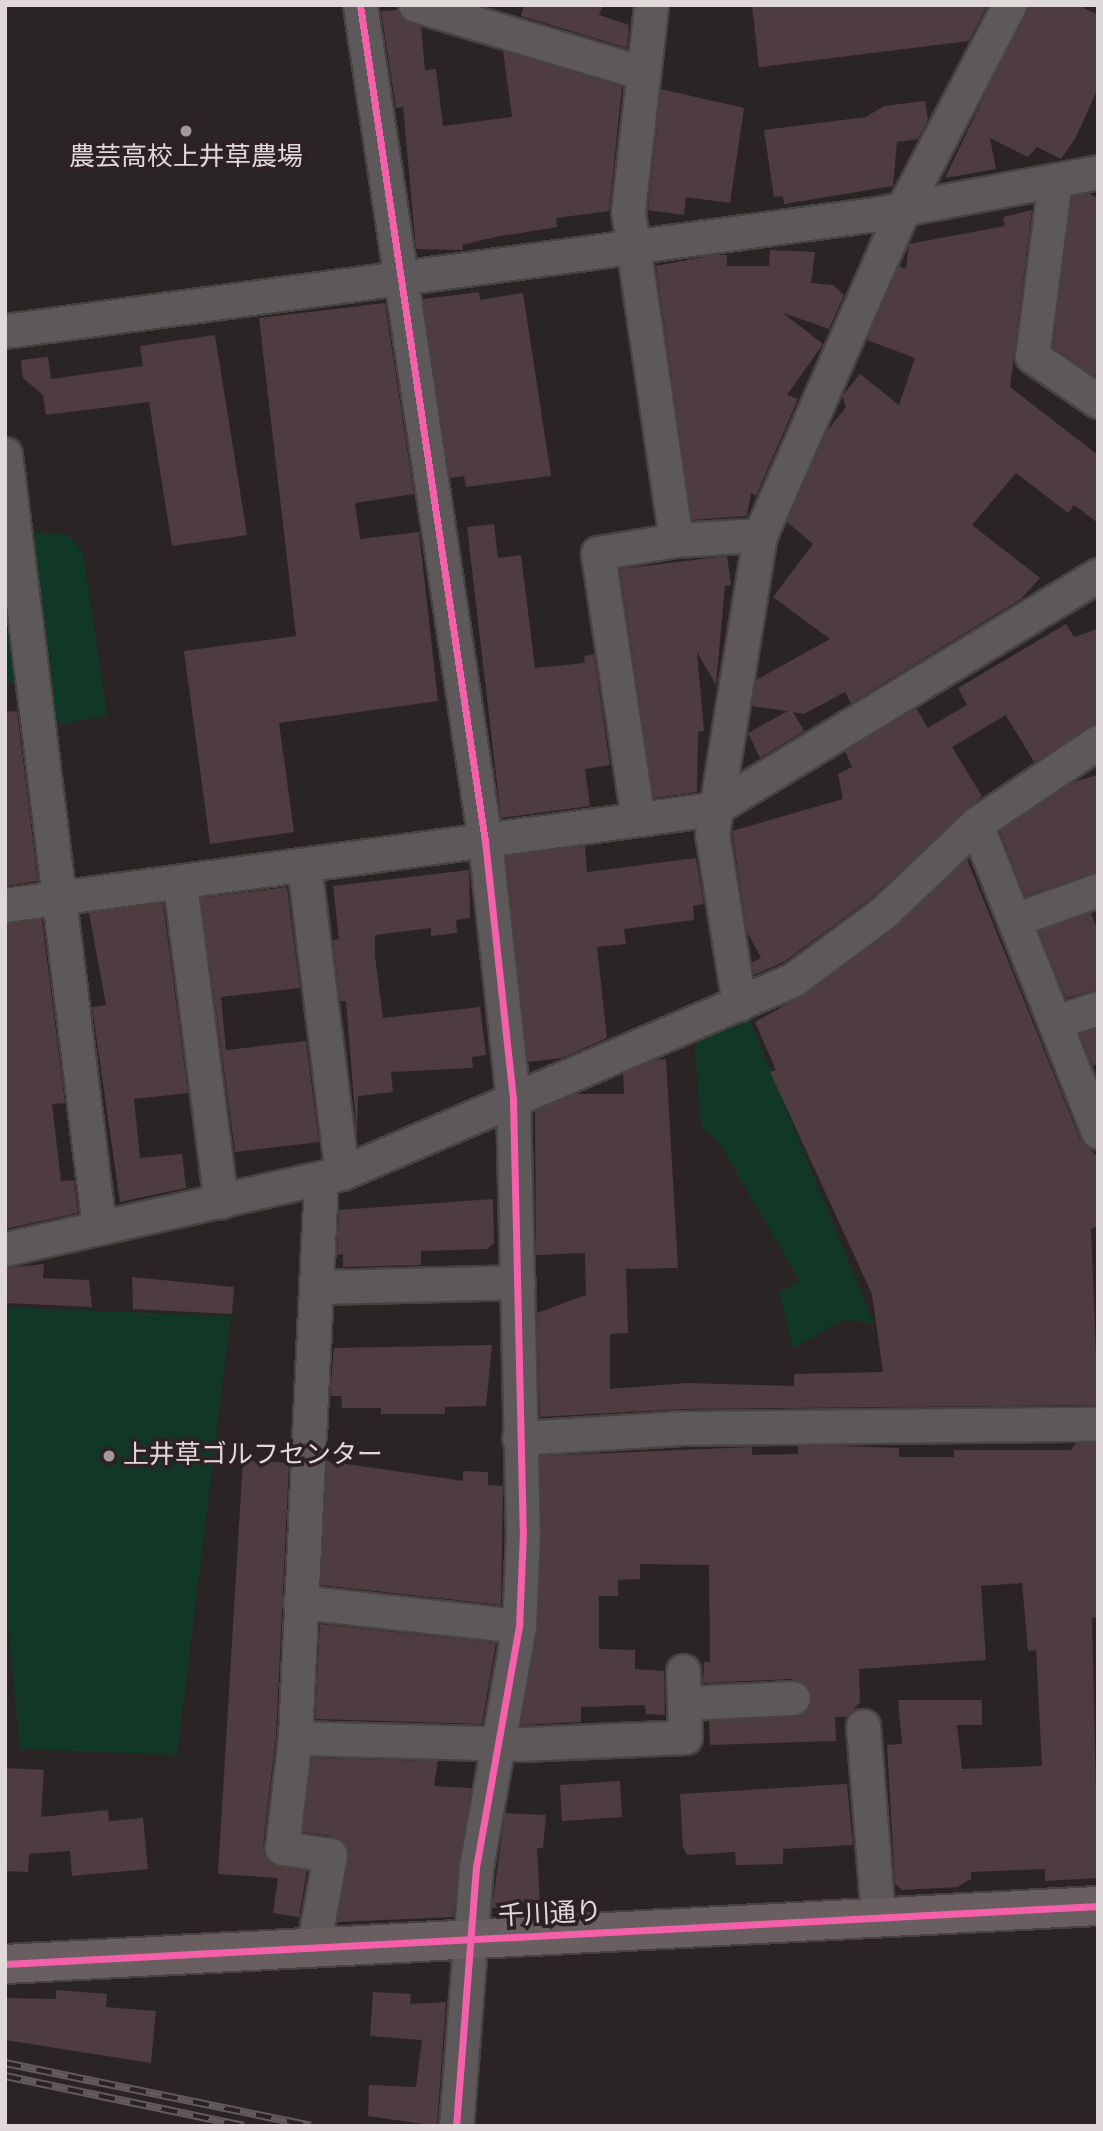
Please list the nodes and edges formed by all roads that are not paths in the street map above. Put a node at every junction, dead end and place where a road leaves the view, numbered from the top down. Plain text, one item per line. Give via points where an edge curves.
1 (360, 5) edge
2 (415, 5) edge
3 (651, 5) edge
4 (1009, 5) edge
5 (643, 73) junction
6 (1098, 172) edge
7 (1055, 180) junction
8 (903, 209) junction
9 (631, 245) junction
10 (404, 278) junction
11 (5, 331) edge
12 (1098, 401) edge
13 (5, 454) edge
14 (760, 535) junction
15 (676, 540) junction
16 (1098, 575) edge
17 (1098, 743) edge
18 (713, 809) junction
19 (638, 819) junction
20 (976, 824) junction
21 (485, 841) junction
22 (304, 865) junction
23 (180, 883) junction
24 (1098, 890) edge
25 (60, 897) junction
26 (5, 905) edge
27 (1014, 920) junction
28 (739, 1004) junction
29 (1098, 1008) edge
30 (1055, 1023) junction
31 (513, 1100) junction
32 (1098, 1131) edge
33 (332, 1177) junction
34 (221, 1201) junction
35 (99, 1227) junction
36 (5, 1249) edge
37 (518, 1282) junction
38 (316, 1287) junction
39 (1098, 1424) edge
40 (519, 1438) junction
41 (300, 1602) junction
42 (519, 1626) junction
43 (793, 1698) dead end
44 (863, 1726) dead end
45 (295, 1738) junction
46 (501, 1741) junction
47 (1098, 1906) edge
48 (878, 1918) junction
49 (468, 1940) junction
50 (313, 1948) junction
51 (5, 1964) edge
52 (456, 2126) edge

1 - 10 street
2 - 5 street
3 - 5 street
4 - 8 street
5 - 9 street via 628,211
6 - 7 street
7 - 8 street
7 - 12 street via 1032,356
8 - 9 street
8 - 14 street
9 - 10 street
9 - 15 street
10 - 11 street
10 - 21 street
13 - 25 street
14 - 15 street
14 - 18 street
15 - 19 street via 598,553
16 - 18 street
17 - 20 street
18 - 19 street
18 - 28 street
19 - 21 street
20 - 27 street
20 - 28 street via 883,913 794,979
21 - 22 street
21 - 31 street
22 - 23 street
22 - 33 street
23 - 25 street
23 - 34 street
24 - 27 street
25 - 26 street
25 - 35 street
27 - 30 street
28 - 31 street
29 - 30 street
30 - 32 street
31 - 33 street
31 - 37 street
33 - 34 street
33 - 38 street
34 - 35 street
35 - 36 street
37 - 38 street
37 - 40 street
38 - 41 street
39 - 40 street via 682,1428
40 - 42 street
41 - 42 street
41 - 45 street
42 - 46 street
43 - 46 street via 684,1687 685,1737
44 - 48 street
45 - 46 street
45 - 50 street via 282,1848 330,1855
46 - 49 street
47 - 48 main road, 千川通り
48 - 49 main road, 千川通り
49 - 50 main road, 千川通り
49 - 52 street
50 - 51 main road, 千川通り

